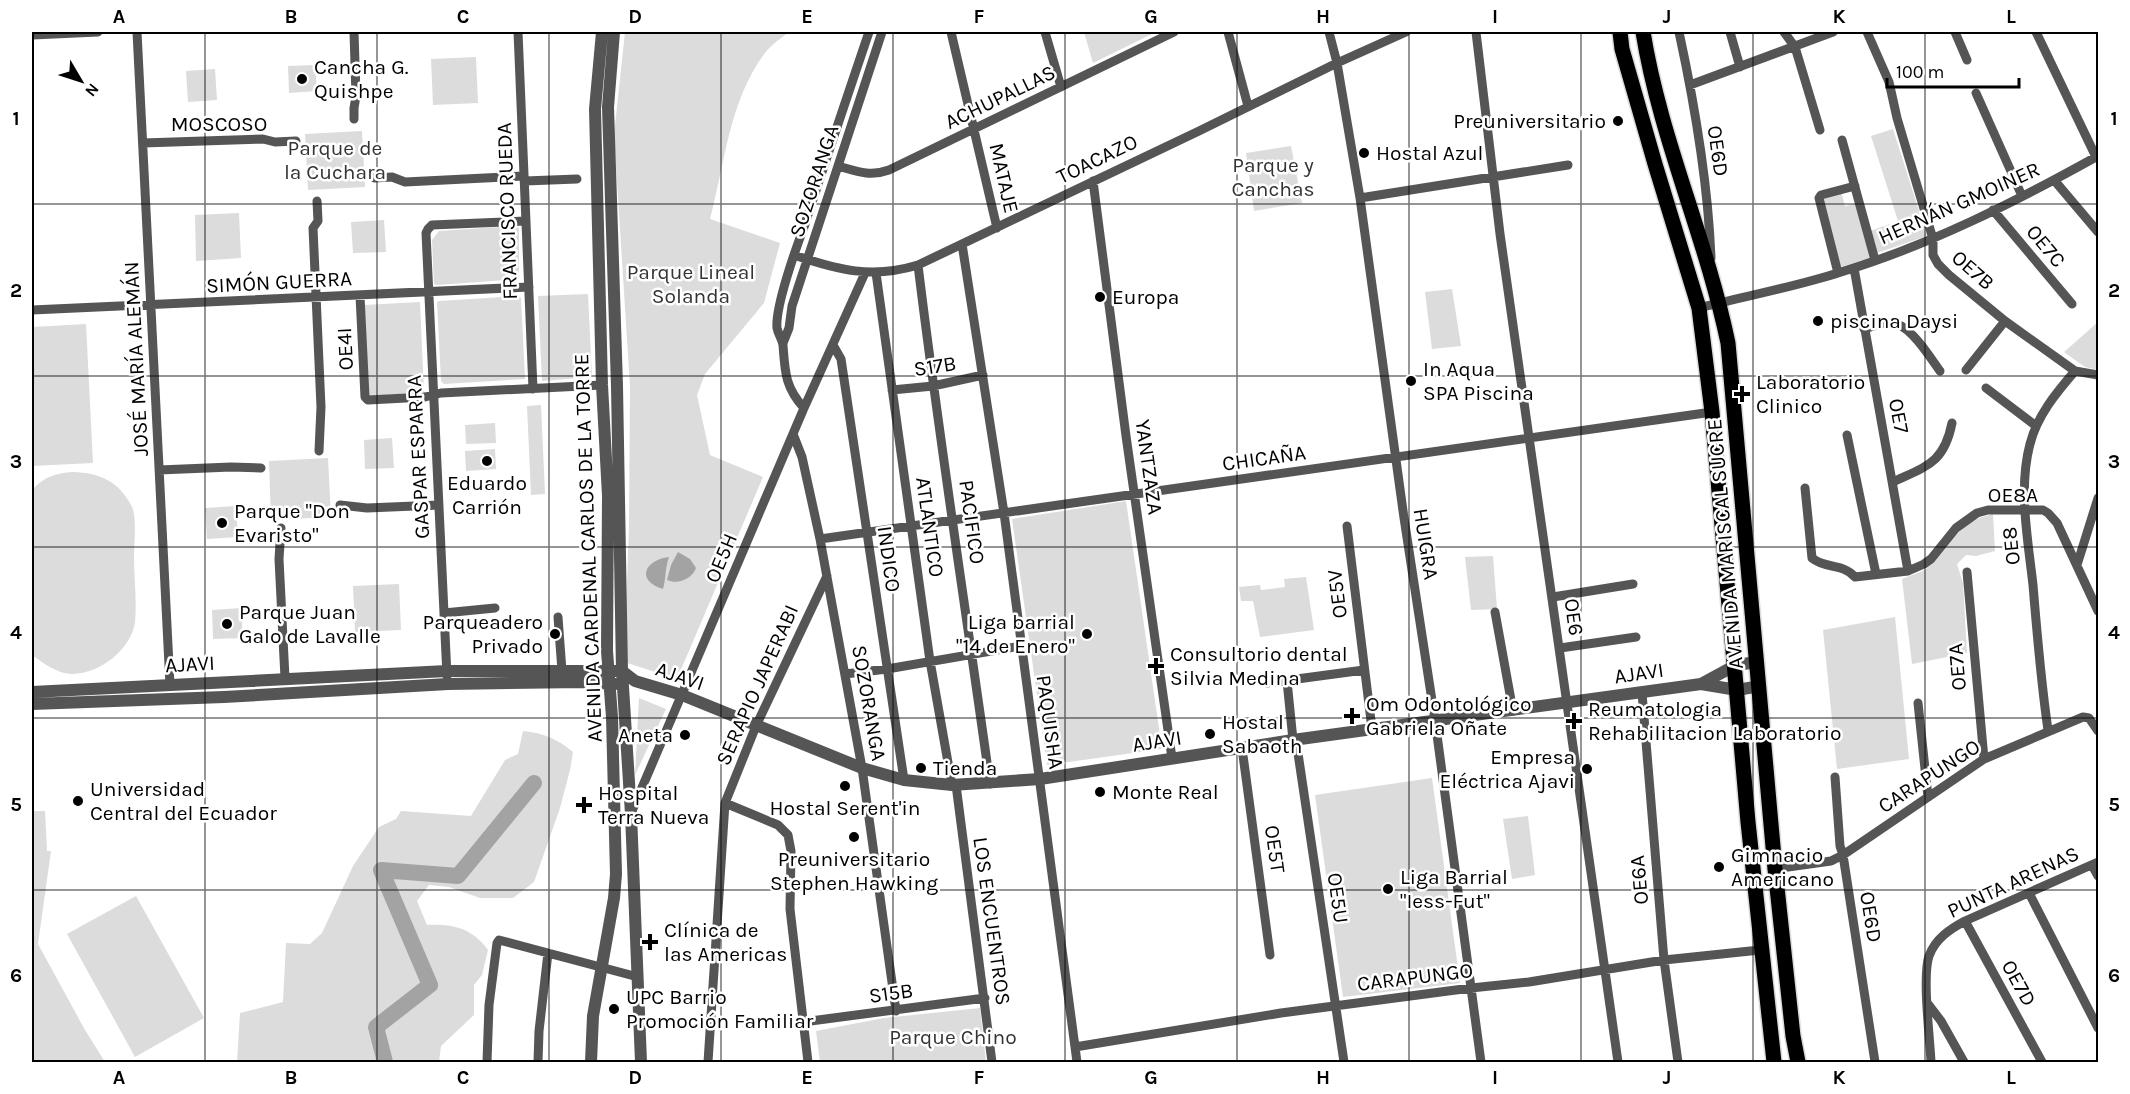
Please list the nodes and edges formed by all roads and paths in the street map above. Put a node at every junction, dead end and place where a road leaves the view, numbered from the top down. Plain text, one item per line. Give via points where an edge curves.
1 (98, 32) edge
2 (137, 32) edge
3 (354, 32) edge
4 (518, 32) edge
5 (602, 32) edge
6 (614, 32) edge
7 (869, 32) edge
8 (882, 32) edge
9 (951, 32) edge
10 (1045, 32) edge
11 (1174, 32) edge
12 (1228, 32) edge
13 (1329, 32) edge
14 (1406, 32) edge
15 (1476, 32) edge
16 (1620, 32) edge
17 (1643, 32) edge
18 (1679, 32) edge
19 (1730, 32) edge
20 (1784, 32) edge
21 (1833, 32) edge
22 (1867, 32) edge
23 (1955, 32) edge
24 (2036, 32) edge
25 (32, 35) edge
26 (1795, 47) junction
27 (1967, 60) dead end
28 (1337, 63) junction
29 (1740, 66) junction
30 (1690, 85) junction
31 (1061, 87) junction
32 (1976, 93) dead end
33 (1248, 106) junction
34 (354, 119) dead end
35 (974, 130) junction
36 (1820, 130) dead end
37 (1842, 140) dead end
38 (296, 141) dead end
39 (143, 143) junction
40 (1568, 165) dead end
41 (838, 166) junction
42 (1494, 176) junction
43 (374, 178) dead end
44 (524, 178) junction
45 (577, 179) dead end
46 (2054, 180) junction
47 (1093, 181) junction
48 (1855, 186) junction
49 (2022, 196) junction
50 (1360, 198) junction
51 (317, 201) dead end
52 (1993, 210) junction
53 (526, 221) junction
54 (997, 228) junction
55 (2098, 232) edge
56 (1933, 239) junction
57 (962, 244) junction
58 (794, 255) junction
59 (807, 260) junction
60 (1875, 260) junction
61 (918, 265) junction
62 (1854, 268) junction
63 (865, 273) junction
64 (876, 273) junction
65 (1838, 273) junction
66 (1712, 276) junction
67 (529, 287) junction
68 (428, 292) junction
69 (360, 296) junction
70 (316, 297) junction
71 (1719, 303) junction
72 (2072, 304) dead end
73 (151, 305) junction
74 (1699, 308) junction
75 (32, 310) edge
76 (2005, 321) junction
77 (1864, 329) junction
78 (783, 343) junction
79 (833, 345) junction
80 (1940, 370) dead end
81 (1966, 370) dead end
82 (2075, 371) junction
83 (983, 375) junction
84 (2098, 375) edge
85 (602, 385) junction
86 (933, 386) junction
87 (533, 388) junction
88 (1986, 388) dead end
89 (892, 390) junction
90 (433, 395) junction
91 (804, 408) junction
92 (1712, 412) junction
93 (1952, 423) dead end
94 (2036, 426) junction
95 (793, 434) junction
96 (1846, 435) dead end
97 (1530, 438) junction
98 (319, 450) dead end
99 (1396, 457) junction
100 (261, 468) dead end
101 (159, 470) junction
102 (1893, 482) junction
103 (1805, 488) dead end
104 (1135, 494) junction
105 (2098, 498) edge
106 (340, 505) dead end
107 (439, 505) junction
108 (2025, 509) junction
109 (1004, 513) junction
110 (954, 520) junction
111 (1347, 525) dead end
112 (911, 526) junction
113 (281, 528) dead end
114 (867, 532) junction
115 (820, 539) junction
116 (2077, 565) junction
117 (1908, 571) junction
118 (1967, 572) dead end
119 (1876, 574) junction
120 (827, 576) junction
121 (1633, 584) dead end
122 (1553, 597) junction
123 (495, 608) dead end
124 (2098, 610) edge
125 (1495, 612) dead end
126 (444, 613) junction
127 (558, 617) dead end
128 (1636, 637) dead end
129 (1021, 646) junction
130 (1560, 648) junction
131 (972, 654) junction
132 (930, 661) junction
133 (1757, 662) junction
134 (1736, 665) junction
135 (887, 669) junction
136 (1364, 670) junction
137 (447, 671) junction
138 (562, 671) junction
139 (622, 671) junction
140 (845, 674) junction
141 (609, 676) junction
142 (285, 678) junction
143 (1287, 681) junction
144 (629, 683) junction
145 (1267, 683) dead end
146 (448, 684) junction
147 (1701, 684) junction
148 (170, 685) junction
149 (1760, 687) junction
150 (1737, 690) junction
151 (32, 692) edge
152 (1642, 693) junction
153 (682, 695) junction
154 (1568, 702) junction
155 (1918, 703) dead end
156 (32, 704) edge
157 (1513, 711) junction
158 (2098, 714) edge
159 (2089, 718) junction
160 (1435, 720) junction
161 (756, 726) junction
162 (1372, 729) junction
163 (2048, 730) junction
164 (2098, 731) edge
165 (1294, 740) junction
166 (1242, 748) junction
167 (1172, 758) junction
168 (1984, 759) junction
169 (862, 768) junction
170 (1835, 777) dead end
171 (1040, 779) junction
172 (904, 780) junction
173 (990, 784) junction
174 (954, 785) junction
175 (1928, 797) junction
176 (725, 803) junction
177 (631, 813) junction
178 (1843, 855) junction
179 (2095, 863) edge
180 (1775, 869) junction
181 (2098, 876) edge
182 (2029, 894) junction
183 (1965, 921) junction
184 (1760, 950) junction
185 (548, 953) junction
186 (1270, 955) dead end
187 (1664, 960) junction
188 (602, 968) junction
189 (1604, 971) junction
190 (638, 977) junction
191 (1471, 988) junction
192 (985, 998) junction
193 (1928, 1004) junction
194 (1335, 1005) junction
195 (896, 1011) junction
196 (803, 1022) junction
197 (2098, 1028) edge
198 (1075, 1047) junction
199 (487, 1062) edge
200 (538, 1062) edge
201 (591, 1062) edge
202 (641, 1062) edge
203 (708, 1062) edge
204 (808, 1062) edge
205 (992, 1062) edge
206 (1077, 1062) edge
207 (1344, 1062) edge
208 (1481, 1062) edge
209 (1618, 1062) edge
210 (1678, 1062) edge
211 (1774, 1062) edge
212 (1798, 1062) edge
213 (1875, 1062) edge
214 (1931, 1062) edge
215 (1964, 1062) edge
216 (2042, 1062) edge

1 - 25 street
2 - 39 street, JOSÉ MARÍA ALEMÁN
3 - 34 street
4 - 44 street, FRANCISCO RUEDA
5 - 85 street, AVENIDA CARDENAL CARLOS DE LA TORRE via 594,110
6 - 139 street, AVENIDA CARDENAL CARLOS DE LA TORRE via 608,107
7 - 58 street, SOZORANGA
8 - 41 street, SOZORANGA
9 - 35 street, MATAJE
10 - 31 street
11 - 31 street, ACHUPALLAS
12 - 33 street
13 - 28 street, HUIGRA
14 - 28 street, TOACAZO
15 - 42 street, OE6
16 - 74 main road, AVENIDA MARISCAL SUCRE via 1622,50
17 - 66 main road, AVENIDA MARISCAL SUCRE via 1656,99
18 - 30 street, OE6D
19 - 29 street
20 - 26 street
21 - 26 street
22 - 56 street, OE7B via 1889,82
23 - 27 street
24 - 46 street, HERNÁN GMOINER via 2096,157
26 - 29 street
26 - 36 street
28 - 33 street, TOACAZO
28 - 50 street, HUIGRA
29 - 30 street
30 - 66 street, OE6D
31 - 35 street, ACHUPALLAS
32 - 49 street
33 - 47 street, TOACAZO
35 - 41 street, ACHUPALLAS via 878,174 867,175
35 - 54 street, MATAJE
37 - 48 street
38 - 39 street, MOSCOSO via 263,138
39 - 73 street, JOSÉ MARÍA ALEMÁN
40 - 42 street
41 - 59 street, SOZORANGA
42 - 50 street
42 - 97 street, OE6
43 - 44 street via 392,177 405,182
44 - 45 street
44 - 53 street, FRANCISCO RUEDA
46 - 49 street, HERNÁN GMOINER
46 - 55 street
47 - 54 street, TOACAZO
47 - 104 street, YANTZAZA
48 - 60 street
48 - 65 street via 1819,198
49 - 52 street, HERNÁN GMOINER
50 - 99 street, HUIGRA
51 - 70 street via 318,221 313,228
52 - 56 street, HERNÁN GMOINER
52 - 72 street, OE7C
53 - 67 street, FRANCISCO RUEDA
53 - 68 street, GASPAR ESPARRA via 432,225 426,233
54 - 57 street, TOACAZO
56 - 60 street, HERNÁN GMOINER
56 - 76 street, OE7B via 1933,255 1938,264
57 - 61 street, TOACAZO
57 - 83 street, PAQUISHA
58 - 59 street, TOACAZO
58 - 78 street, SOZORANGA via 779,308 777,328
59 - 63 street, TOACAZO
59 - 78 street, SOZORANGA
60 - 62 street, HERNÁN GMOINER
61 - 64 street, TOACAZO
61 - 86 street, PACIFICO
62 - 65 street, HERNÁN GMOINER
62 - 77 street, OE7
63 - 64 street, TOACAZO
63 - 79 street
64 - 89 street, ATLANTICO
65 - 71 street, HERNÁN GMOINER
66 - 71 main road, AVENIDA MARISCAL SUCRE
67 - 68 street, SIMÓN GUERRA
67 - 87 street, FRANCISCO RUEDA
68 - 69 street, SIMÓN GUERRA
68 - 90 street, GASPAR ESPARRA
69 - 70 street, SIMÓN GUERRA
69 - 90 street, OE4I via 365,397 368,400
70 - 73 street, SIMÓN GUERRA
70 - 98 street
71 - 74 street, HERNÁN GMOINER
71 - 133 main road, AVENIDA MARISCAL SUCRE via 1728,343
73 - 75 street, SIMÓN GUERRA
73 - 101 street, JOSÉ MARÍA ALEMÁN
74 - 92 main road, AVENIDA MARISCAL SUCRE
76 - 81 street
76 - 82 street, OE7B
77 - 80 street via 1887,322 1901,325
77 - 102 street, OE7
78 - 91 street, SOZORANGA via 786,379
79 - 91 street
79 - 114 street, INDICO via 841,359
82 - 84 street, OE7B
82 - 94 street, OE8
83 - 86 street, S17B
83 - 109 street, PAQUISHA
85 - 87 street
85 - 141 street, AVENIDA CARDENAL CARLOS DE LA TORRE via 608,496
86 - 89 street, S17B
86 - 110 street, PACIFICO
87 - 90 street
88 - 94 street
89 - 112 street, ATLANTICO
90 - 107 street, GASPAR ESPARRA
91 - 95 street
92 - 97 street, CHICAÑA
92 - 134 main road, AVENIDA MARISCAL SUCRE
93 - 102 street via 1948,441 1936,460
94 - 108 street, OE8 via 2027,464
95 - 115 street, SOZORANGA
95 - 153 street, OE5H
96 - 119 street
97 - 99 street, CHICAÑA
97 - 122 street, OE6
99 - 104 street, CHICAÑA
99 - 160 street, HUIGRA
100 - 101 street
101 - 148 street, JOSÉ MARÍA ALEMÁN
102 - 117 street, OE7
103 - 119 street, OE8A via 1812,558 1846,569 1855,577
104 - 109 street, CHICAÑA
104 - 167 street, YANTZAZA
105 - 116 street
106 - 107 street
107 - 126 street, GASPAR ESPARRA
108 - 116 street, OE8A via 2043,510 2055,519
108 - 117 street, OE8A via 1977,513 1956,528 1931,559
108 - 163 street, OE8
109 - 110 street, CHICAÑA
109 - 129 street, PAQUISHA
110 - 112 street, CHICAÑA
110 - 131 street, PACIFICO
111 - 136 street, OE5V
112 - 114 street, CHICAÑA
112 - 132 street, ATLANTICO
113 - 142 street
114 - 115 street, CHICAÑA
114 - 135 street, INDICO
115 - 120 street, SOZORANGA
116 - 124 street, OE8A
117 - 119 street, OE8A
118 - 168 street, OE7A
120 - 140 street, SOZORANGA
120 - 161 street, SERAPIO JAPERABI
121 - 122 street
122 - 130 street, OE6
123 - 126 street
125 - 157 street
126 - 137 street, GASPAR ESPARRA
127 - 138 street
128 - 130 street
129 - 131 street
129 - 171 street, PAQUISHA
130 - 154 street, OE6
131 - 132 street
131 - 173 street, PACIFICO
132 - 135 street
132 - 174 street, ATLANTICO
133 - 134 street, AJAVI
133 - 149 main road, AVENIDA MARISCAL SUCRE
134 - 147 street, AJAVI
134 - 150 main road, AVENIDA MARISCAL SUCRE
135 - 140 street
135 - 172 street, INDICO
136 - 143 street
136 - 162 street, OE5V
137 - 138 street, AJAVI
137 - 142 street, AJAVI
137 - 146 street, GASPAR ESPARRA
138 - 141 street, AJAVI
139 - 141 street, AJAVI
139 - 144 street, AVENIDA CARDENAL CARLOS DE LA TORRE
140 - 169 street, SOZORANGA
141 - 144 street, AJAVI
141 - 146 street, AJAVI
141 - 188 street, AVENIDA CARDENAL CARLOS DE LA TORRE via 616,874
142 - 148 street, AJAVI
143 - 145 street
143 - 165 street, OE5U
144 - 153 street, AJAVI
144 - 177 street, AVENIDA CARDENAL CARLOS DE LA TORRE
146 - 156 street, AJAVI
147 - 150 street, AJAVI
147 - 152 street, AJAVI
148 - 151 street, AJAVI
149 - 150 street, AJAVI
149 - 180 main road, AVENIDA MARISCAL SUCRE
150 - 184 main road, AVENIDA MARISCAL SUCRE
152 - 154 street, AJAVI
152 - 187 street, OE6A
153 - 161 street, AJAVI
153 - 177 street, OE5H
154 - 157 street, AJAVI
154 - 189 street, OE6
155 - 175 street
157 - 160 street, AJAVI
158 - 159 street, CARAPUNGO
159 - 163 street, CARAPUNGO
159 - 164 street
160 - 162 street, AJAVI
160 - 191 street, HUIGRA
161 - 169 street, AJAVI
161 - 176 street, SERAPIO JAPERABI
162 - 165 street, AJAVI
163 - 168 street, CARAPUNGO
165 - 166 street, AJAVI
165 - 194 street, OE5U
166 - 167 street, AJAVI
166 - 186 street, OE5T
167 - 171 street, AJAVI
168 - 175 street, CARAPUNGO
169 - 172 street, AJAVI
169 - 195 street, SOZORANGA
170 - 178 street, OE6D
171 - 173 street, AJAVI
171 - 198 street, PAQUISHA
172 - 174 street, AJAVI
173 - 174 street, AJAVI
174 - 192 street, LOS ENCUENTROS
175 - 178 street, CARAPUNGO
176 - 196 street via 778,825 788,835 790,909
176 - 203 street, SERAPIO JAPERABI
177 - 190 street, AVENIDA CARDENAL CARLOS DE LA TORRE
178 - 180 street, CARAPUNGO via 1831,861
178 - 213 street, OE6D
179 - 181 street
179 - 182 street, PUNTA ARENAS
180 - 212 main road, AVENIDA MARISCAL SUCRE
182 - 183 street, PUNTA ARENAS
182 - 197 street
183 - 193 street, PUNTA ARENAS via 1938,940 1929,956
183 - 216 street, OE7D
184 - 187 street, CARAPUNGO
184 - 211 main road, AVENIDA MARISCAL SUCRE
185 - 188 street
185 - 199 street via 502,939 497,943
185 - 200 street
187 - 189 street, CARAPUNGO
187 - 210 street, OE6A
188 - 190 street
188 - 201 street, AVENIDA CARDENAL CARLOS DE LA TORRE via 593,1016
189 - 191 street, CARAPUNGO
189 - 209 street, OE6
190 - 202 street, AVENIDA CARDENAL CARLOS DE LA TORRE
191 - 194 street, CARAPUNGO
191 - 208 street, HUIGRA
192 - 195 street, S15B
192 - 205 street, LOS ENCUENTROS
193 - 214 street, PUNTA ARENAS
193 - 215 street
194 - 198 street, CARAPUNGO
194 - 207 street, OE5U
195 - 196 street, S15B
196 - 204 street
198 - 206 street, PAQUISHA

